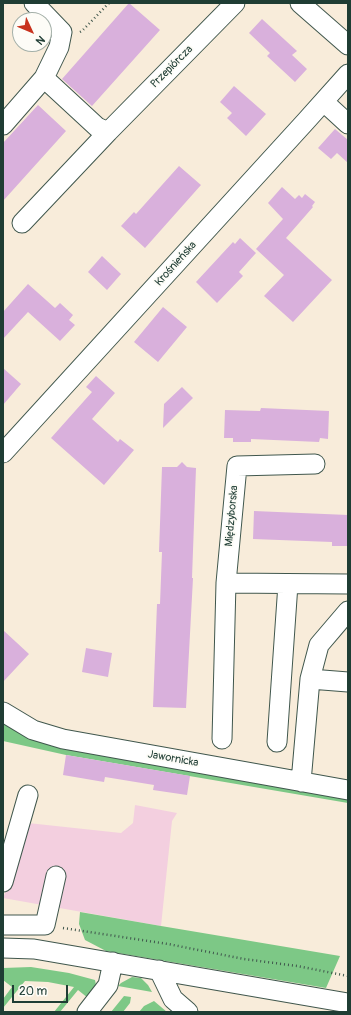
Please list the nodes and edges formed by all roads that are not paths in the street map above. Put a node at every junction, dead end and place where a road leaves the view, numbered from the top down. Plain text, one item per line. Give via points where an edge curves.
1 (34, 3) edge
2 (236, 3) edge
3 (300, 3) edge
4 (348, 45) edge
5 (348, 74) edge
6 (44, 78) junction
7 (324, 102) junction
8 (348, 124) edge
9 (3, 125) edge
10 (108, 132) junction
11 (22, 223) dead end
12 (3, 452) edge
13 (315, 464) dead end
14 (226, 583) junction
15 (288, 584) junction
16 (348, 584) edge
17 (348, 611) edge
18 (310, 679) junction
19 (348, 682) edge
20 (3, 712) edge
21 (222, 739) dead end
22 (277, 742) dead end
23 (301, 782) junction
24 (348, 790) edge
25 (28, 795) dead end
26 (56, 876) dead end
27 (3, 882) edge
28 (3, 925) edge
29 (3, 948) edge
30 (113, 962) junction
31 (160, 970) junction
32 (348, 1003) edge
33 (86, 1012) edge
34 (188, 1012) edge

1 - 6 street via 62,32 59,47
2 - 10 street, Przepiórcza
3 - 4 street
5 - 7 street, Krośnieńska
6 - 9 street
6 - 10 street via 97,126
7 - 8 street
7 - 12 street, Krośnieńska
10 - 11 street, Przepiórcza
13 - 14 street, Międzyborska via 237,466
14 - 15 street
14 - 21 street
15 - 16 street
15 - 22 street
17 - 18 street via 319,645
18 - 19 street
18 - 23 street
20 - 23 street, Jawornicka via 33,730 50,736
23 - 24 street, Jawornicka
25 - 27 street
26 - 28 street via 45,925
29 - 30 street via 34,949
30 - 31 street
30 - 33 street via 108,985
31 - 32 street
31 - 34 street via 173,1000

